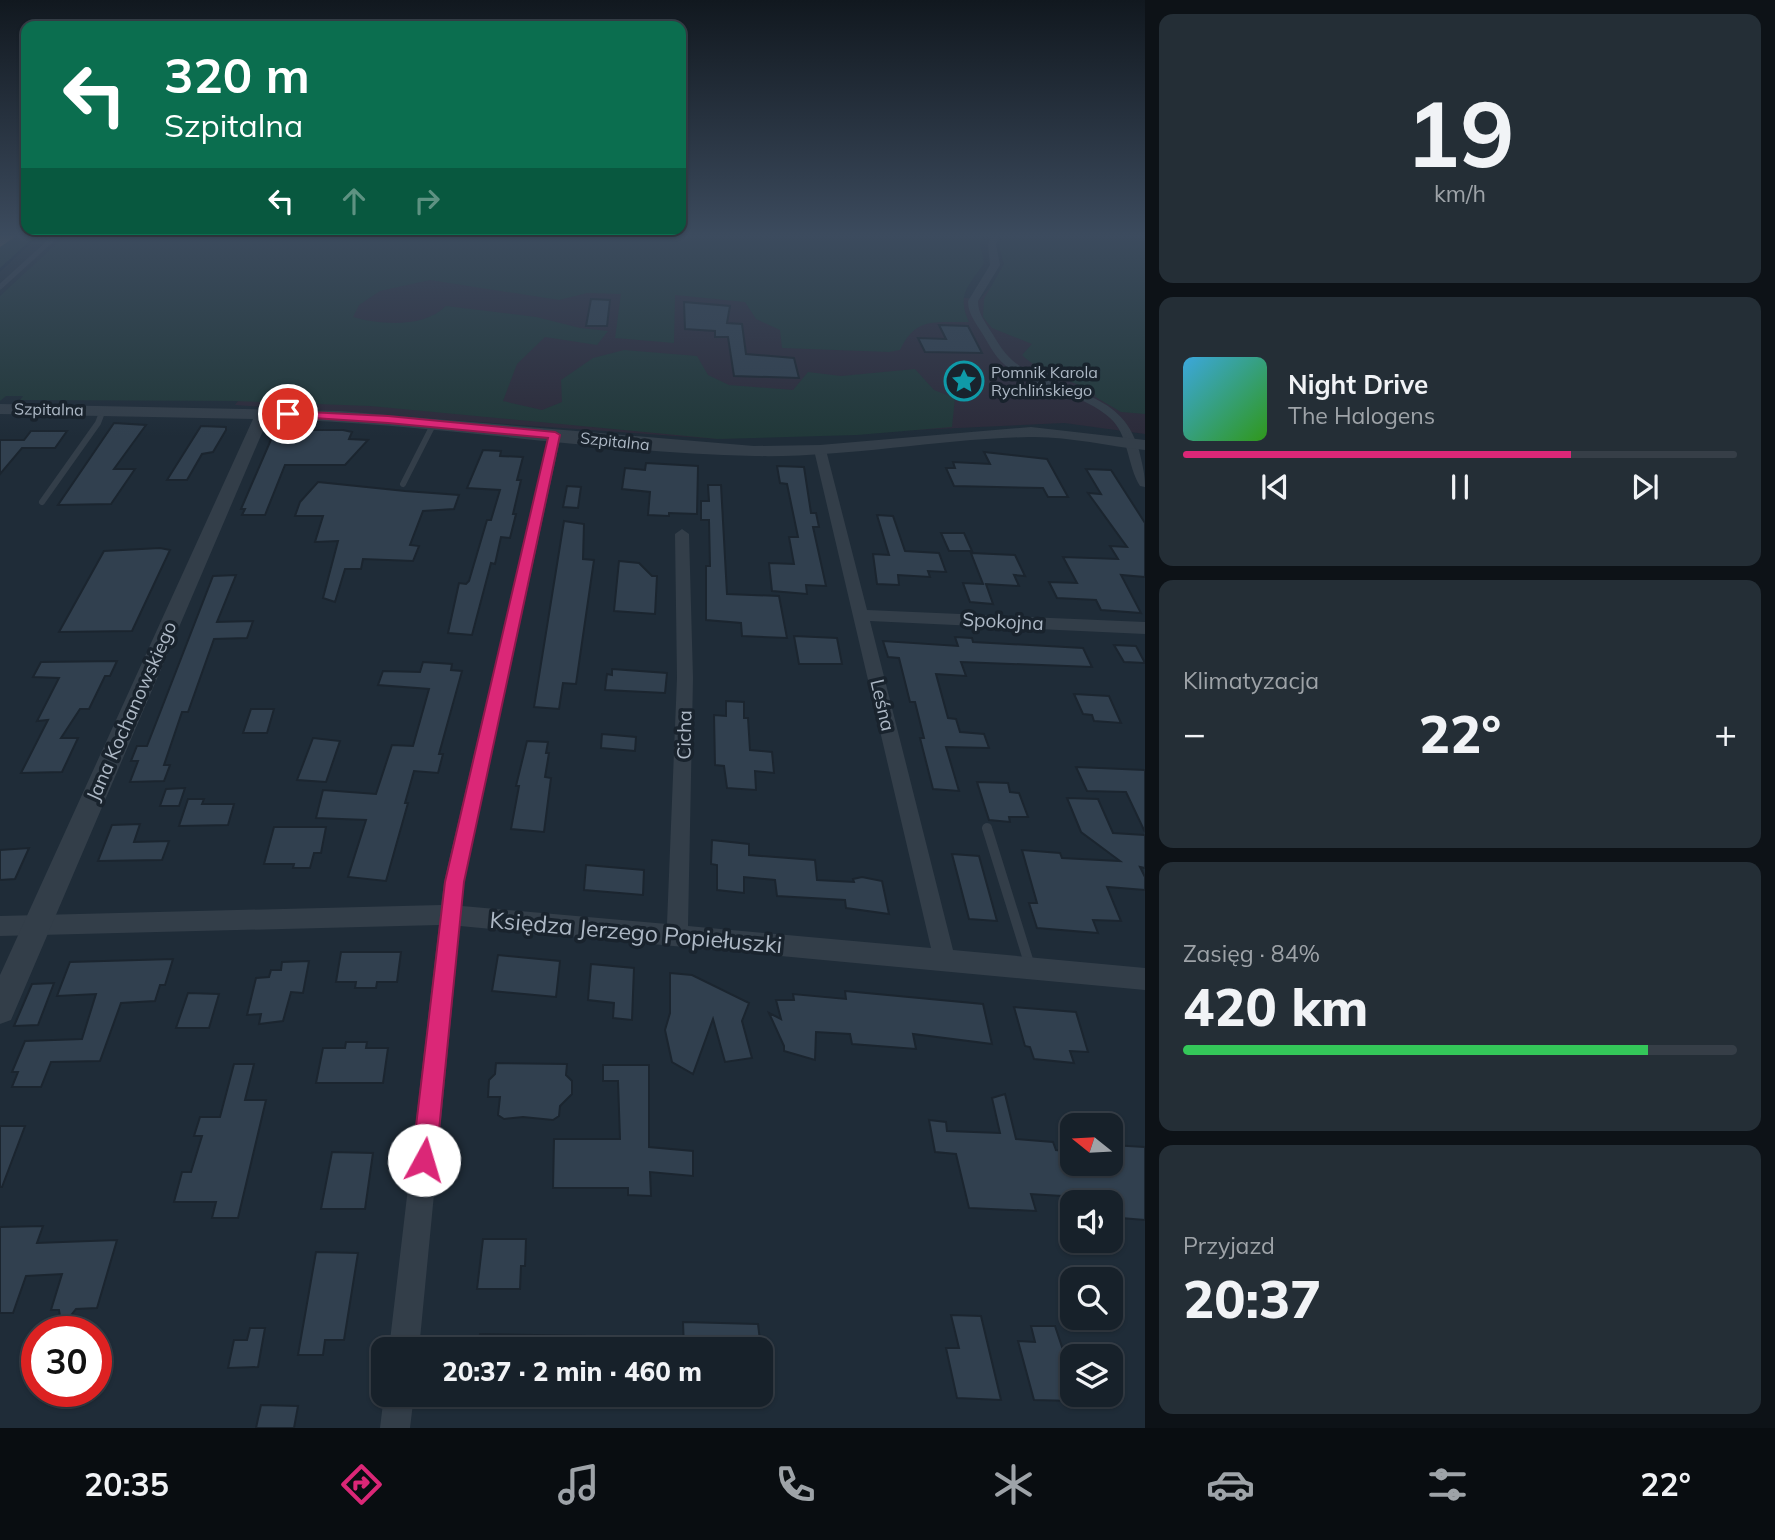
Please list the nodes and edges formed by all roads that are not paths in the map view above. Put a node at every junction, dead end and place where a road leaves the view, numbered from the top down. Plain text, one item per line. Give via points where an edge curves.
1 (972, 303) edge
2 (0, 408) edge
3 (103, 410) junction
4 (263, 413) junction
5 (434, 423) junction
6 (555, 435) junction
7 (1138, 444) edge
8 (820, 450) junction
9 (1145, 482) edge
10 (403, 484) dead end
11 (42, 502) dead end
12 (682, 534) dead end
13 (862, 615) junction
14 (1145, 628) edge
15 (987, 828) dead end
16 (450, 915) junction
17 (36, 925) junction
18 (0, 926) edge
19 (677, 936) junction
20 (945, 961) junction
21 (1030, 968) junction
22 (1145, 979) edge
23 (0, 1009) edge
24 (405, 1337) edge
25 (398, 1407) edge
26 (396, 1428) edge

1 - 7 street via 1008,362 1107,410
2 - 3 street, Szpitalna
3 - 4 street, Szpitalna
3 - 11 lane
4 - 5 street, Szpitalna
4 - 17 street, Jana Kochanowskiego
5 - 6 street, Szpitalna
5 - 10 lane
6 - 8 street, Szpitalna via 693,448
6 - 16 street
7 - 8 street, Szpitalna via 1012,432
7 - 9 street via 1135,466
8 - 13 street, Leśna
12 - 19 street, Cicha via 685,678
13 - 14 street, Spokojna
13 - 20 street, Leśna
15 - 21 lane
16 - 17 street, Księdza Jerzego Popiełuszki
16 - 19 street, Księdza Jerzego Popiełuszki
16 - 24 street
17 - 18 street, Księdza Jerzego Popiełuszki
17 - 23 street, Jana Kochanowskiego
19 - 20 street, Księdza Jerzego Popiełuszki
20 - 21 street, Księdza Jerzego Popiełuszki
21 - 22 street, Księdza Jerzego Popiełuszki
25 - 26 street

